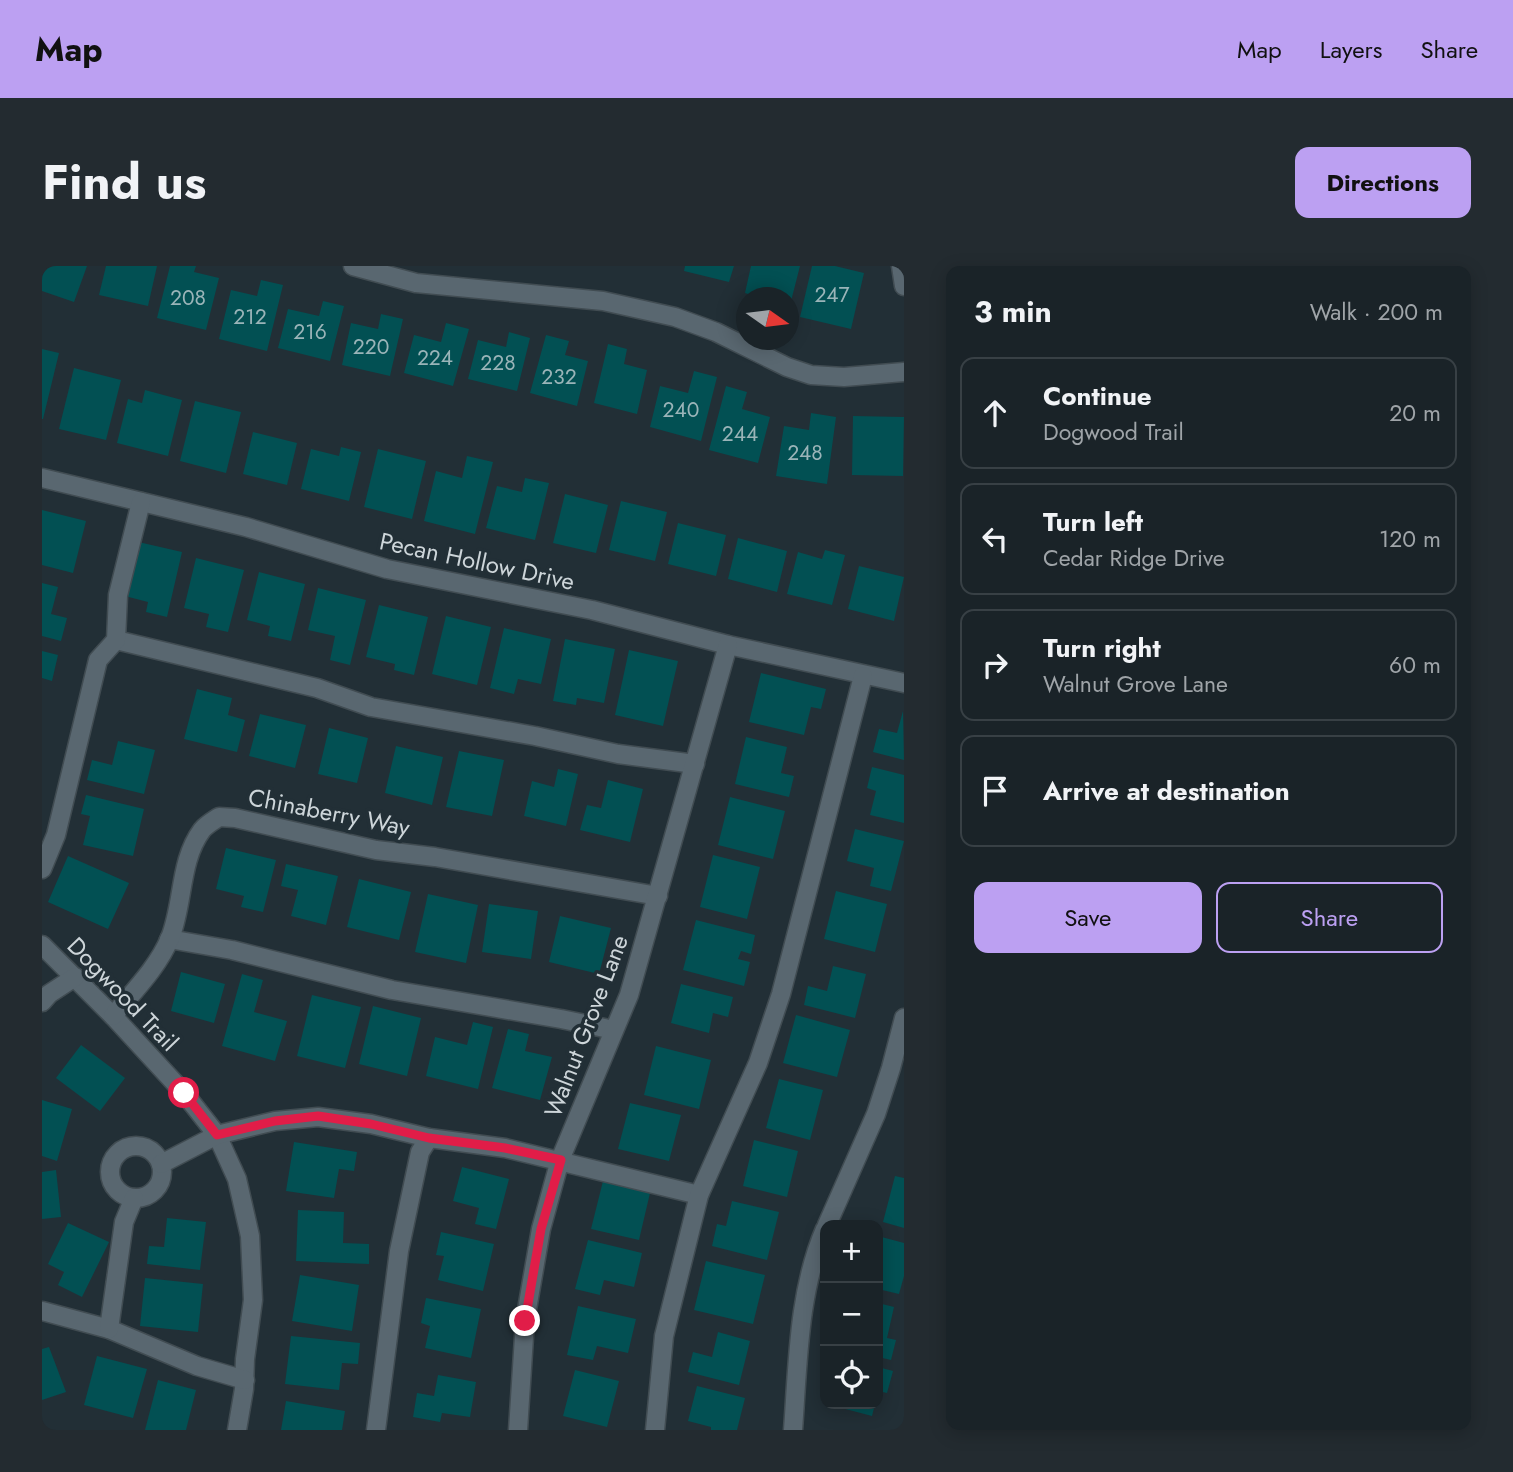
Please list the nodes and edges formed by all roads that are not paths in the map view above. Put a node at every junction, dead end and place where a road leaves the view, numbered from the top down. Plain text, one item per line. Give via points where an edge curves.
1 (353, 266) edge
2 (901, 266) edge
3 (904, 286) edge
4 (904, 372) edge
5 (42, 478) edge
6 (141, 502) junction
7 (116, 640) junction
8 (729, 645) junction
9 (863, 676) junction
10 (904, 683) edge
11 (695, 764) junction
12 (42, 869) edge
13 (658, 896) junction
14 (169, 939) junction
15 (42, 945) edge
16 (75, 977) junction
17 (42, 1002) edge
18 (113, 1016) junction
19 (904, 1018) edge
20 (614, 1030) junction
21 (217, 1135) junction
22 (429, 1138) junction
23 (561, 1160) junction
24 (161, 1164) junction
25 (699, 1195) junction
26 (134, 1198) junction
27 (829, 1220) edge
28 (820, 1241) edge
29 (42, 1311) edge
30 (109, 1329) junction
31 (244, 1380) junction
32 (237, 1430) edge
33 (376, 1430) edge
34 (518, 1430) edge
35 (655, 1430) edge
36 (793, 1430) edge

1 - 4 street via 416,283 603,301 675,317 811,375
2 - 3 street
5 - 6 street, Pecan Hollow Drive
6 - 7 street via 118,594
6 - 8 street, Pecan Hollow Drive via 387,569 592,610
7 - 11 street via 317,688 371,707
7 - 12 street via 98,660 55,835
8 - 9 street, Pecan Hollow Drive
8 - 11 street, Walnut Grove Lane
9 - 10 street, Pecan Hollow Drive
9 - 25 street via 781,994 758,1063
11 - 13 street, Walnut Grove Lane
13 - 14 street, Chinaberry Way via 376,850 219,817 202,829 188,854
13 - 20 street, Walnut Grove Lane
14 - 18 street, Chinaberry Way
14 - 20 street via 391,990
15 - 16 street, Dogwood Trail
16 - 17 street
16 - 18 street, Dogwood Trail
18 - 21 street, Dogwood Trail
19 - 27 street via 876,1114
20 - 23 street, Walnut Grove Lane
21 - 22 street via 318,1116
21 - 24 street
21 - 31 street, Dogwood Trail via 237,1179 250,1236 253,1300
22 - 23 street
22 - 33 street via 420,1153 399,1251
23 - 25 street
23 - 34 street, Walnut Grove Lane via 541,1229 525,1321
24 - 26 street via 157,1188
24 - 26 street via 142,1147 118,1154 111,1177 119,1192
25 - 35 street via 664,1336
26 - 30 street via 124,1222
28 - 36 street via 800,1322
29 - 30 street
30 - 31 street via 197,1366
31 - 32 street, Dogwood Trail

